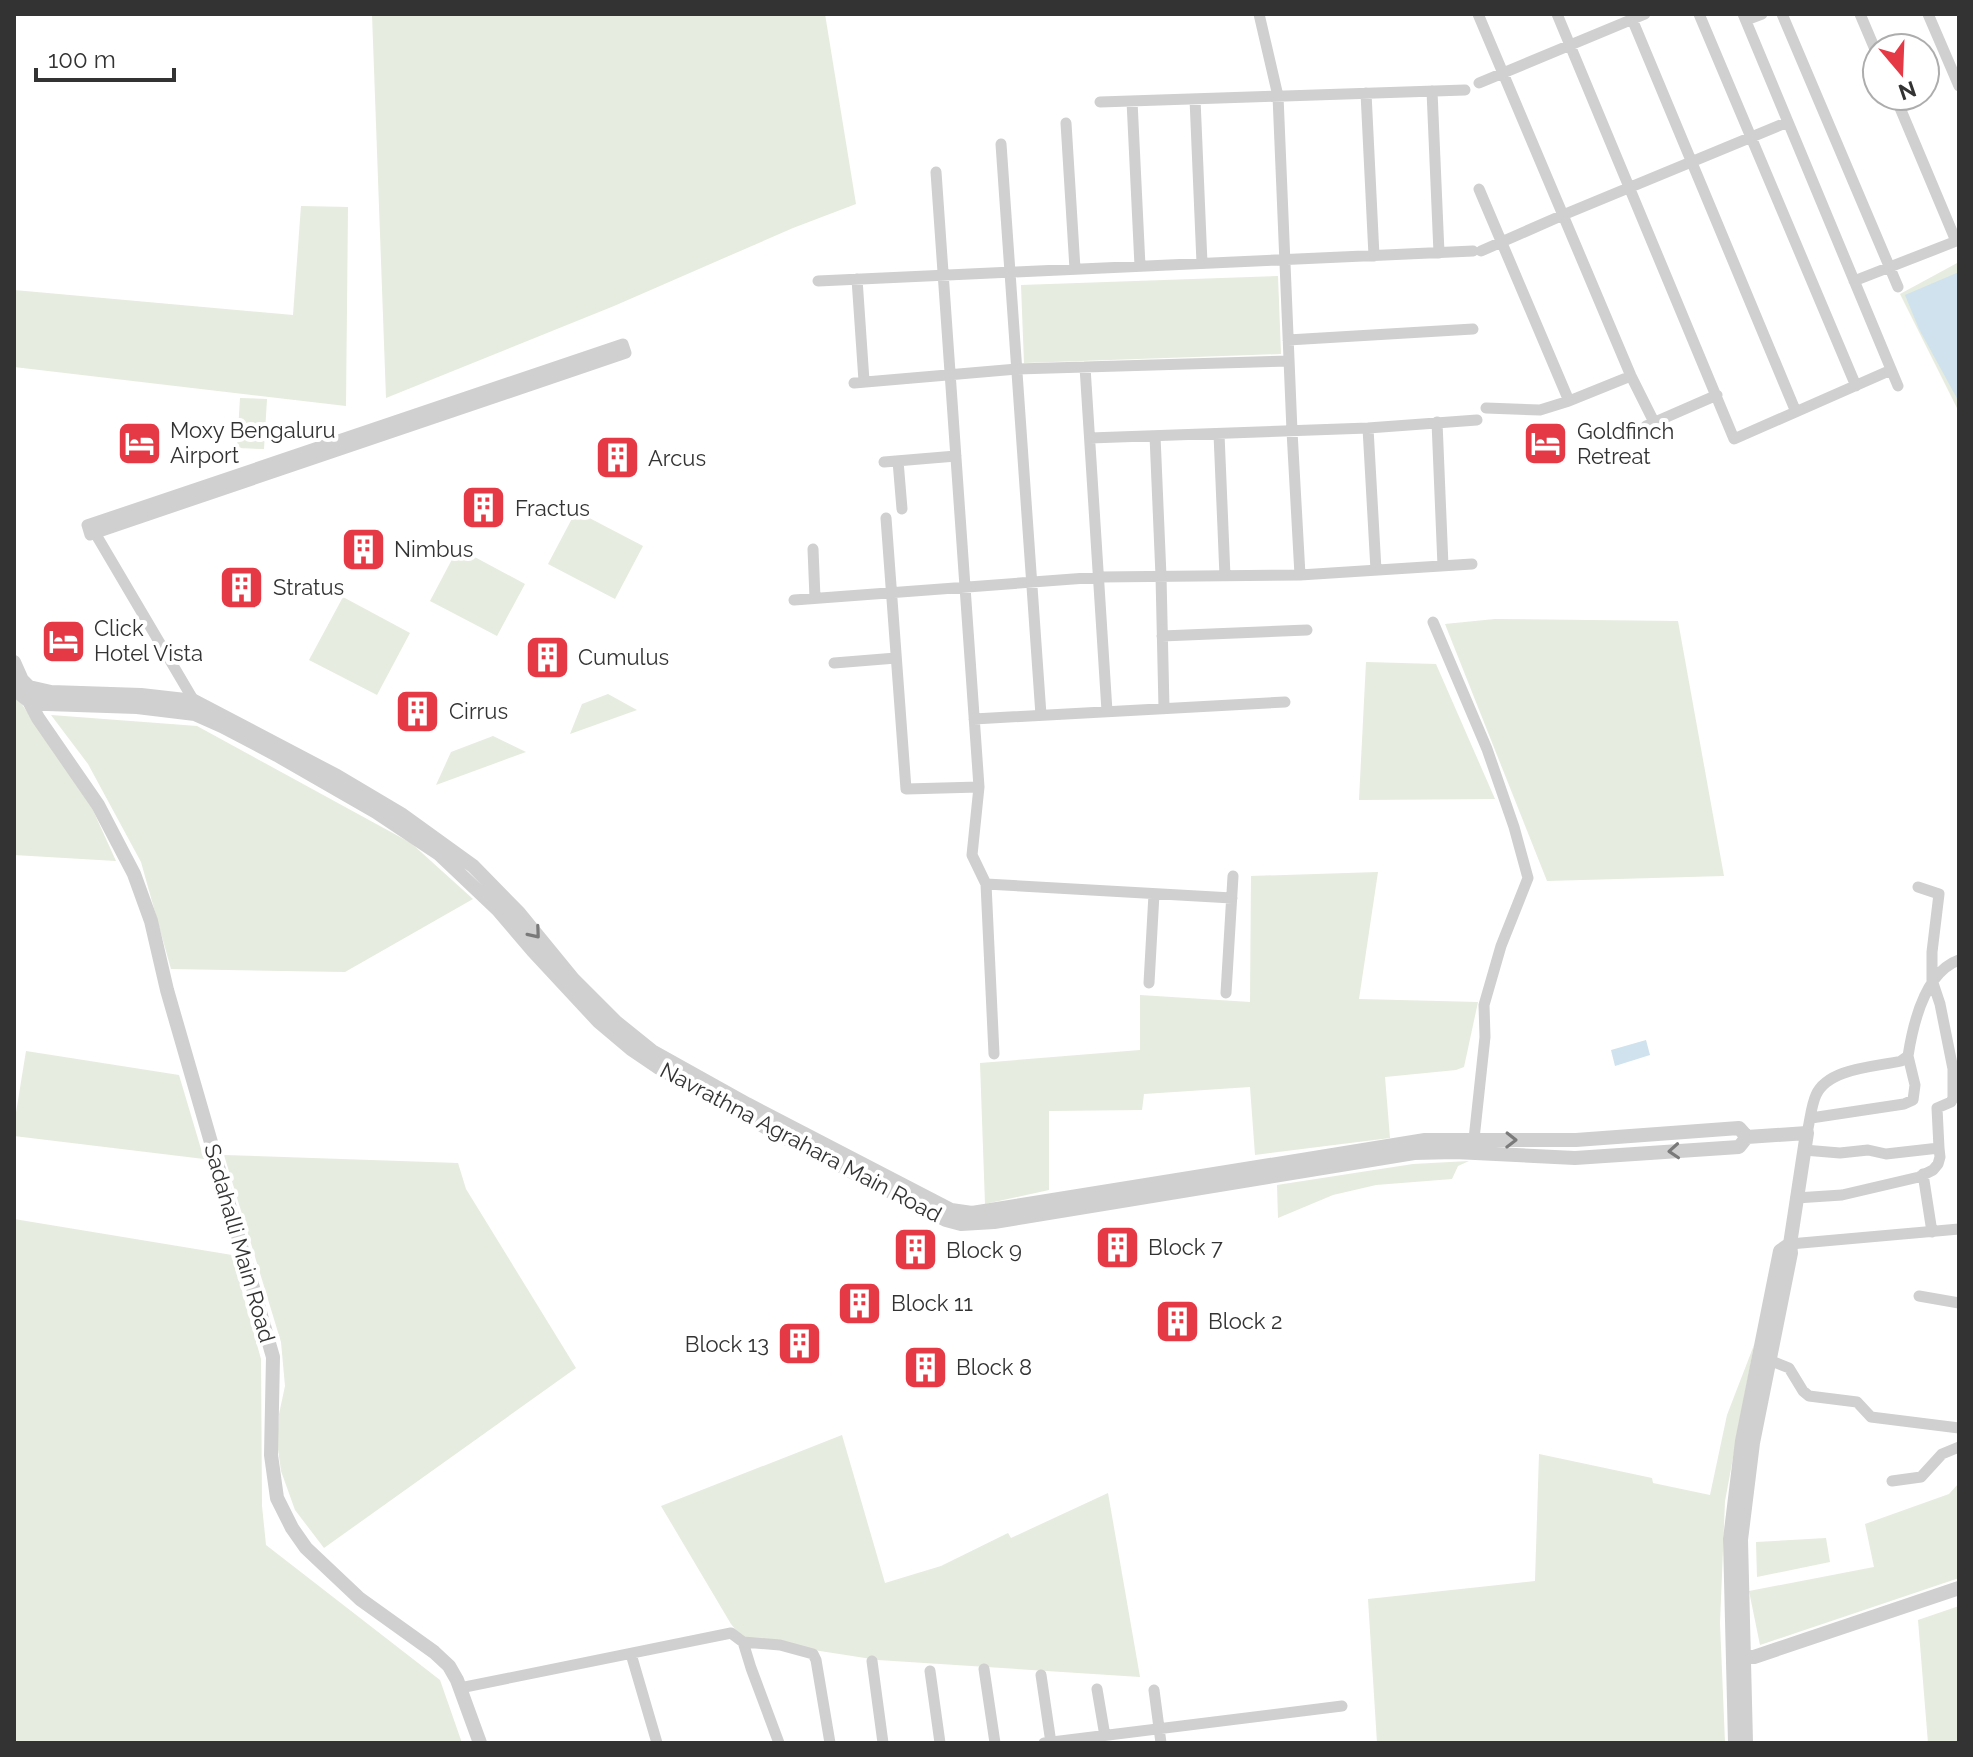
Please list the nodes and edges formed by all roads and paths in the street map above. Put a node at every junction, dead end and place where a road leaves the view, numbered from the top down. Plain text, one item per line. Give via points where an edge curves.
1 (1259, 14) edge
2 (1478, 14) edge
3 (1557, 14) edge
4 (1645, 14) edge
5 (1699, 14) edge
6 (1762, 14) edge
7 (1782, 14) edge
8 (1928, 14) edge
9 (1745, 17) edge
10 (1632, 19) junction
11 (1570, 45) junction
12 (1503, 73) junction
13 (1479, 83) dead end
14 (1959, 86) edge
15 (1465, 90) dead end
16 (1432, 91) junction
17 (1366, 93) junction
18 (1278, 96) junction
19 (1195, 99) junction
20 (1132, 101) junction
21 (1100, 102) dead end
22 (1902, 112) edge
23 (1788, 122) junction
24 (1066, 123) dead end
25 (1751, 138) junction
26 (1001, 144) dead end
27 (1691, 163) junction
28 (936, 172) dead end
29 (1630, 188) junction
30 (1479, 189) dead end
31 (1563, 215) junction
32 (1958, 241) edge
33 (1502, 242) junction
34 (1439, 253) junction
35 (1374, 256) junction
36 (1285, 260) junction
37 (1202, 263) junction
38 (1140, 266) junction
39 (1890, 267) junction
40 (1075, 269) junction
41 (1010, 272) junction
42 (944, 275) junction
43 (857, 279) junction
44 (818, 281) dead end
45 (1854, 281) junction
46 (1898, 287) dead end
47 (1473, 329) dead end
48 (1288, 340) junction
49 (625, 348) dead end
50 (1289, 361) junction
51 (1085, 367) junction
52 (1017, 369) junction
53 (1891, 370) junction
54 (951, 375) junction
55 (1631, 376) junction
56 (1856, 386) junction
57 (1898, 386) dead end
58 (1717, 395) junction
59 (1569, 401) junction
60 (1486, 408) dead end
61 (1796, 412) junction
62 (1477, 420) dead end
63 (1437, 422) junction
64 (1368, 428) junction
65 (1292, 431) junction
66 (1219, 434) junction
67 (1155, 436) junction
68 (1090, 438) junction
69 (956, 456) junction
70 (898, 461) junction
71 (884, 462) dead end
72 (902, 509) dead end
73 (886, 518) dead end
74 (813, 549) dead end
75 (1472, 564) dead end
76 (1443, 566) junction
77 (1376, 570) junction
78 (1300, 575) junction
79 (1161, 576) junction
80 (1225, 576) junction
81 (1100, 577) junction
82 (1033, 582) junction
83 (965, 587) junction
84 (891, 593) junction
85 (815, 598) junction
86 (794, 600) dead end
87 (1433, 622) dead end
88 (1307, 630) dead end
89 (1162, 636) junction
90 (896, 658) junction
91 (14, 662) edge
92 (834, 663) dead end
93 (24, 692) edge
94 (194, 701) junction
95 (1285, 702) dead end
96 (1164, 708) junction
97 (1107, 711) junction
98 (1041, 715) junction
99 (974, 719) junction
100 (239, 729) junction
101 (979, 787) junction
102 (1233, 876) dead end
103 (986, 884) junction
104 (1918, 887) dead end
105 (1154, 894) junction
106 (1232, 898) junction
107 (1959, 960) edge
108 (1932, 980) junction
109 (1149, 983) dead end
110 (1226, 993) dead end
111 (994, 1054) dead end
112 (1908, 1056) junction
113 (744, 1109) junction
114 (1809, 1125) junction
115 (1747, 1137) junction
116 (1474, 1139) junction
117 (1576, 1140) junction
118 (1939, 1148) junction
119 (1804, 1150) junction
120 (1575, 1158) junction
121 (1923, 1174) junction
122 (1796, 1198) junction
123 (1959, 1229) edge
124 (1932, 1232) junction
125 (1790, 1244) junction
126 (1919, 1296) dead end
127 (1959, 1303) edge
128 (1769, 1360) junction
129 (1959, 1428) edge
130 (1959, 1447) edge
131 (1892, 1481) dead end
132 (1737, 1588) junction
133 (1959, 1588) edge
134 (743, 1642) junction
135 (631, 1654) junction
136 (1739, 1656) junction
137 (872, 1661) dead end
138 (984, 1669) dead end
139 (930, 1671) dead end
140 (1041, 1675) dead end
141 (460, 1688) junction
142 (1097, 1689) dead end
143 (1154, 1690) dead end
144 (1342, 1706) dead end
145 (1159, 1729) junction
146 (1105, 1739) edge
147 (480, 1743) edge
148 (657, 1743) edge
149 (779, 1743) edge
150 (830, 1743) edge
151 (883, 1743) edge
152 (940, 1743) edge
153 (995, 1743) edge
154 (1044, 1743) edge
155 (1050, 1743) edge
156 (1161, 1743) edge
157 (1735, 1743) edge
158 (1746, 1743) edge

1 - 18 street
2 - 12 street
3 - 11 street
4 - 10 street
5 - 25 street
6 - 9 street
7 - 39 street
8 - 14 street
9 - 23 street
10 - 11 street
10 - 27 street
11 - 12 street
11 - 29 street
12 - 13 street
12 - 31 street
15 - 16 street
16 - 17 street
16 - 34 street
17 - 18 street
17 - 35 street
18 - 19 street
18 - 36 street
19 - 20 street
19 - 37 street
20 - 21 street
20 - 38 street
22 - 32 street
23 - 25 street
23 - 45 street
24 - 40 street
25 - 27 street
25 - 56 street
26 - 41 street
27 - 29 street
27 - 61 street
28 - 42 street
29 - 31 street
29 - 58 street
30 - 33 street
31 - 33 street
31 - 55 street
32 - 39 street
33 - 34 street via 1477,251
33 - 59 street
34 - 35 street
35 - 36 street
36 - 37 street
36 - 48 street
37 - 38 street
38 - 40 street
39 - 45 street
39 - 46 street
40 - 41 street
41 - 42 street
41 - 52 street
42 - 43 street
42 - 54 street
43 - 44 street
43 - 54 street via 859,382
45 - 53 street
47 - 48 street
48 - 50 street
49 - 94 street via 91,531
50 - 51 street
50 - 65 street
51 - 52 street
51 - 68 street
52 - 54 street
52 - 82 street
53 - 56 street
53 - 57 street
54 - 69 street
55 - 58 street via 1650,424
55 - 59 street
56 - 61 street
58 - 61 street via 1734,439
59 - 60 street via 1540,410
62 - 63 street
63 - 64 street
63 - 76 street
64 - 65 street
64 - 77 street
65 - 66 street
65 - 78 street
66 - 67 street
66 - 80 street
67 - 68 street
67 - 79 street
68 - 81 street
69 - 70 street
69 - 83 street
70 - 71 street
70 - 72 street
73 - 84 street
74 - 85 street
75 - 76 street
76 - 77 street
77 - 78 street
78 - 80 street
79 - 80 street
79 - 81 street
79 - 89 street
81 - 82 street
81 - 97 street
82 - 83 street
82 - 98 street
83 - 84 street
83 - 99 street
84 - 85 street
84 - 90 street
85 - 86 street
87 - 116 street via 1487,749 1528,878 1484,1005
88 - 89 street
89 - 96 street
90 - 92 street
90 - 101 street via 906,789
91 - 93 street, Sadahalli Main Road
93 - 94 street, Navrathna Agrahara Main Road
93 - 100 street, Navrathna Agrahara Main Road via 47,704 195,714
93 - 141 street, Sadahalli Main Road via 98,805 134,874 151,921 273,1357 271,1455 277,1498 306,1548 360,1599 442,1659
94 - 100 street, Navrathna Agrahara Main Road
95 - 96 street
96 - 97 street
97 - 98 street
98 - 99 street
99 - 101 street
100 - 113 street, Navrathna Agrahara Main Road via 337,776 473,866 616,1022
101 - 103 street via 972,855
102 - 106 street
103 - 105 street
103 - 111 street
104 - 108 street via 1939,894
105 - 106 street
105 - 109 street
106 - 110 street
107 - 108 street
108 - 112 street via 1912,1030
108 - 118 street via 1953,1069 1951,1102 1937,1108
112 - 114 street via 1823,1083
112 - 114 street via 1913,1100
113 - 116 street, Navrathna Agrahara Main Road via 951,1210 972,1213 1425,1140
113 - 120 street, Navrathna Agrahara Main Road via 961,1224 1414,1153
114 - 115 street
114 - 119 street
115 - 117 street, Navrathna Agrahara Main Road via 1739,1128
115 -> 120 street, Navrathna Agrahara Main Road via 1739,1147
116 -> 117 street, Navrathna Agrahara Main Road
117 - 120 street
118 - 119 street via 1886,1154
118 - 121 street via 1938,1164
119 - 122 street
121 - 122 street via 1842,1195
121 - 124 street
122 - 125 street
123 - 124 street
124 - 125 street
125 - 128 street
125 - 132 street via 1780,1251 1742,1441 1730,1539
126 - 127 street
128 - 129 street via 1788,1367 1809,1396 1857,1402 1871,1417
128 - 132 street via 1753,1443
130 - 131 street via 1942,1454 1921,1477
132 - 136 street
133 - 136 street via 1754,1657
134 - 135 street via 731,1633
134 - 149 street
134 - 150 street via 813,1654
135 - 141 street
135 - 148 street
136 - 157 street
136 - 158 street
137 - 151 street
138 - 153 street
139 - 152 street
140 - 155 street
141 - 147 street, Sadahalli Main Road
142 - 146 street
143 - 145 street
144 - 145 street
145 - 146 street
145 - 156 street
146 - 155 street
154 - 155 street

